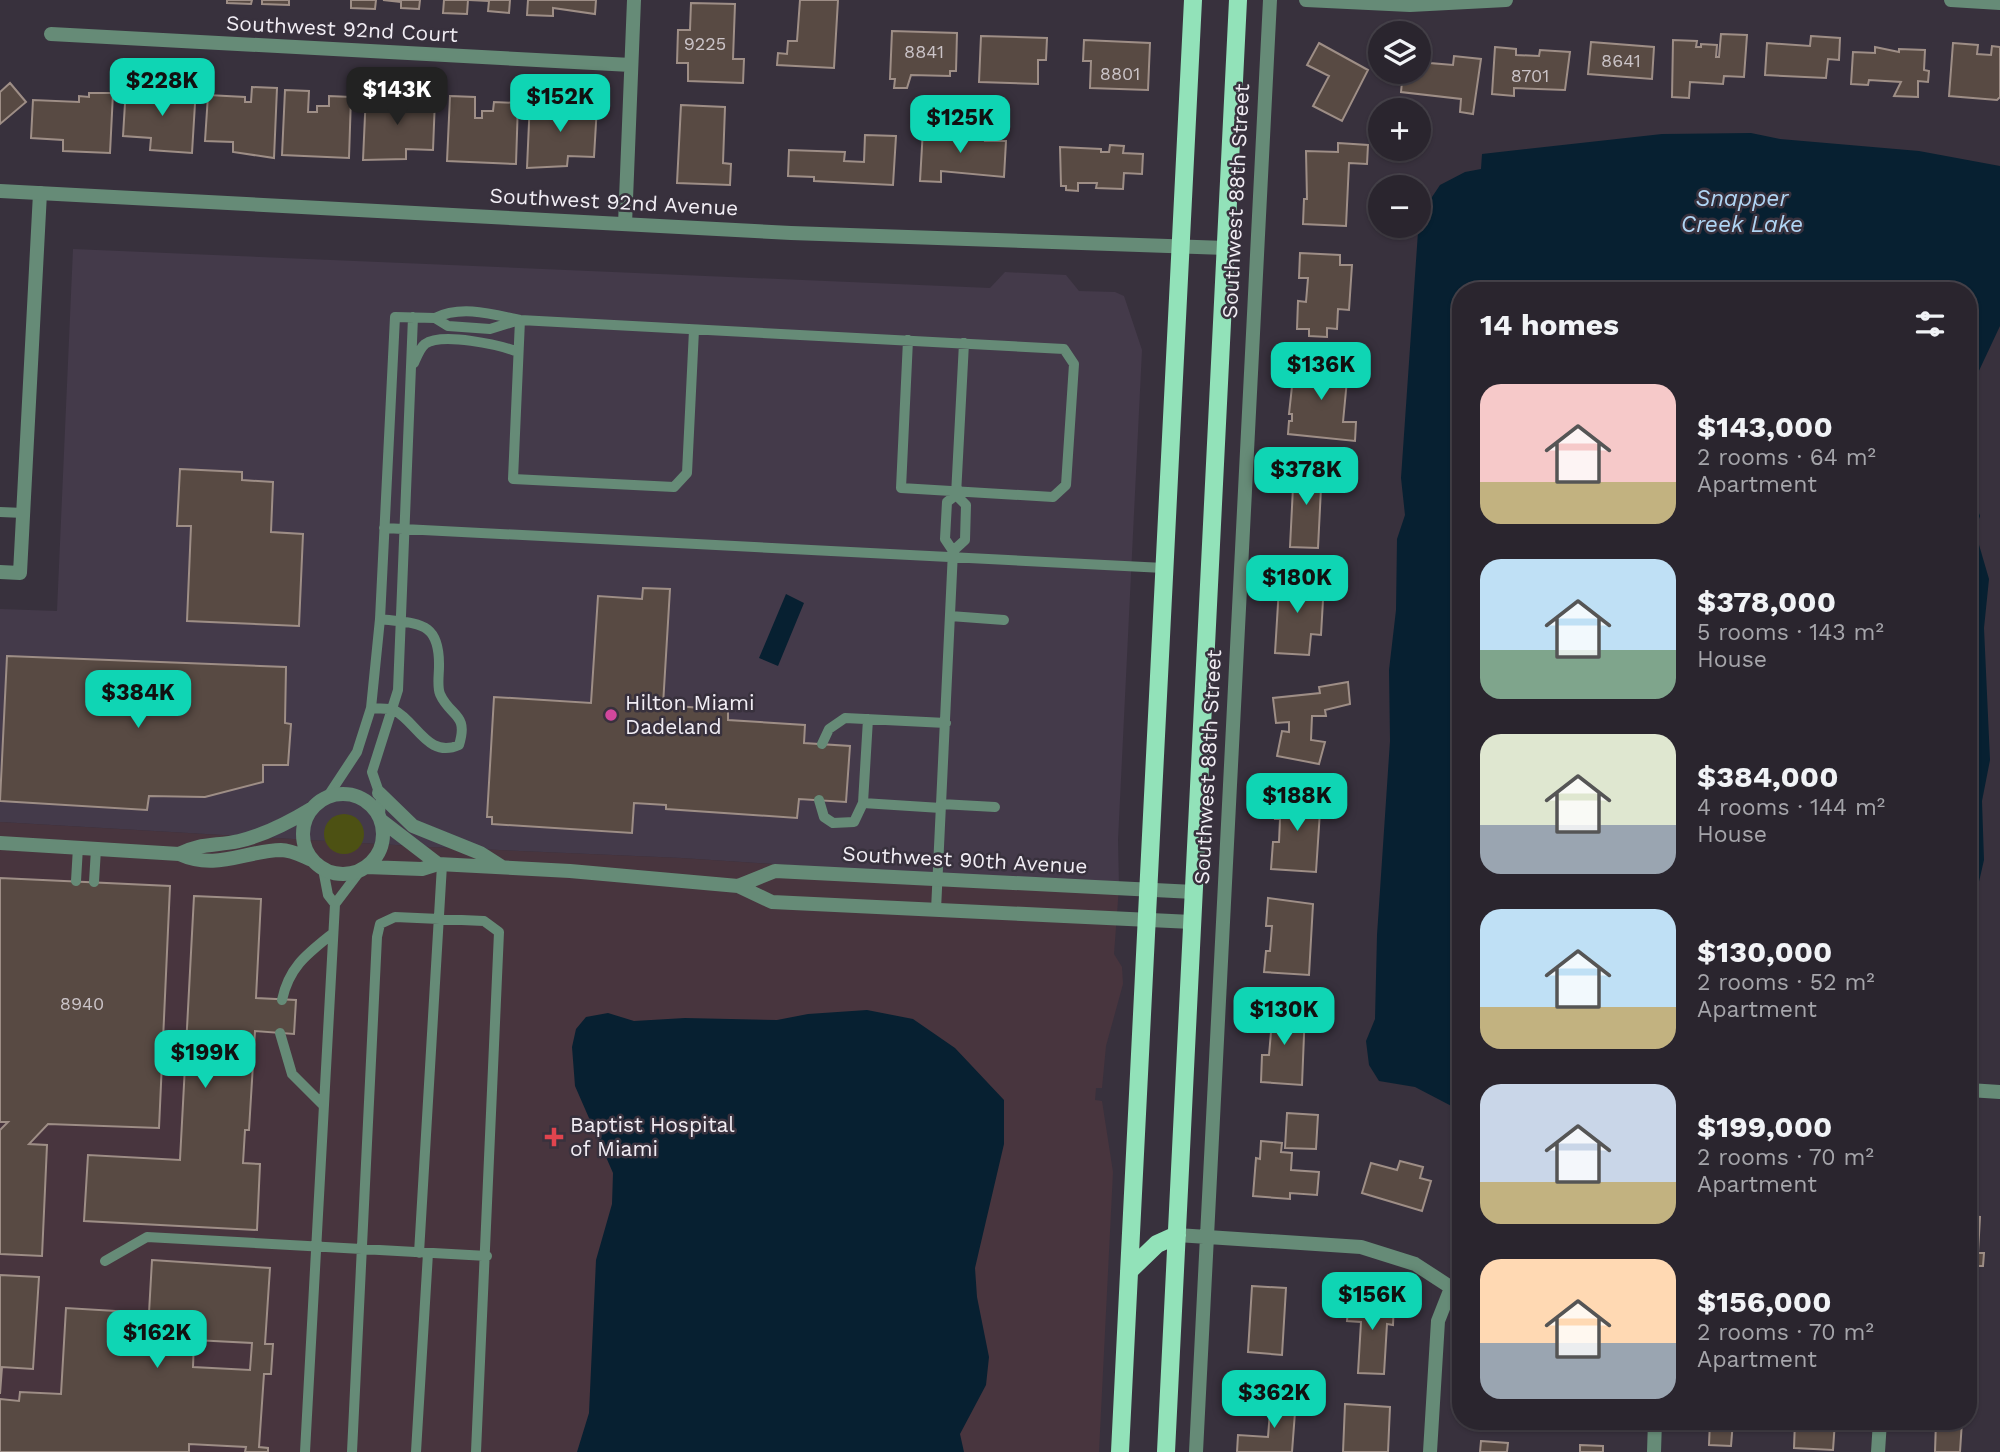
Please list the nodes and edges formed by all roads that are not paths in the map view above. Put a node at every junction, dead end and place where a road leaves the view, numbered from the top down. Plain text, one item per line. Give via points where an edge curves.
1 (634, 0) edge
2 (1193, 0) edge
3 (1238, 0) edge
4 (1270, 0) edge
5 (1306, 0) edge
6 (1506, 0) edge
7 (1951, 0) edge
8 (2000, 3) edge
9 (51, 34) dead end
10 (631, 65) junction
11 (0, 191) edge
12 (40, 193) junction
13 (625, 223) junction
14 (1180, 247) junction
15 (1226, 248) junction
16 (413, 317) junction
17 (520, 320) junction
18 (694, 330) junction
19 (908, 340) junction
20 (964, 343) junction
21 (519, 352) junction
22 (414, 363) junction
23 (956, 493) junction
24 (0, 512) edge
25 (24, 513) junction
26 (384, 528) junction
27 (407, 529) junction
28 (953, 554) junction
29 (1164, 568) junction
30 (0, 572) edge
31 (950, 616) junction
32 (380, 619) junction
33 (1004, 620) dead end
34 (403, 622) junction
35 (371, 708) junction
36 (393, 710) junction
37 (868, 719) junction
38 (946, 723) junction
39 (822, 744) dead end
40 (379, 793) junction
41 (328, 796) junction
42 (819, 800) dead end
43 (863, 803) junction
44 (941, 806) junction
45 (995, 807) dead end
46 (311, 809) junction
47 (381, 818) junction
48 (0, 843) edge
49 (78, 847) junction
50 (96, 849) junction
51 (179, 853) junction
52 (318, 864) junction
53 (440, 864) junction
54 (503, 868) junction
55 (363, 869) junction
56 (937, 879) junction
57 (76, 881) dead end
58 (94, 882) dead end
59 (738, 886) junction
60 (1148, 890) junction
61 (1194, 892) junction
62 (335, 904) junction
63 (936, 910) junction
64 (438, 918) junction
65 (1147, 920) junction
66 (1192, 922) junction
67 (332, 934) junction
68 (282, 1000) dead end
69 (280, 1033) dead end
70 (1977, 1091) edge
71 (2000, 1092) edge
72 (324, 1106) junction
73 (1177, 1235) junction
74 (1208, 1237) junction
75 (317, 1247) junction
76 (363, 1250) junction
77 (423, 1253) junction
78 (487, 1256) junction
79 (104, 1261) dead end
80 (1129, 1271) junction
81 (1452, 1288) edge
82 (1452, 1298) edge
83 (1655, 1430) edge
84 (1879, 1430) edge
85 (305, 1452) edge
86 (352, 1452) edge
87 (416, 1452) edge
88 (476, 1452) edge
89 (1120, 1452) edge
90 (1166, 1452) edge
91 (1196, 1452) edge
92 (1430, 1452) edge
93 (1654, 1452) edge
94 (1878, 1452) edge

1 - 10 street
2 - 14 main road
3 - 15 main road, Southwest 88th Street
4 - 74 street, Southwest 88th Street
5 - 6 street via 1422,5
7 - 8 street
9 - 10 street, Southwest 92nd Court
10 - 13 street
11 - 12 street, Southwest 92nd Avenue
12 - 13 street, Southwest 92nd Avenue
12 - 25 street
13 - 14 street, Southwest 92nd Avenue
14 - 15 street, Southwest 92nd Avenue
14 - 29 main road
15 - 61 main road, Southwest 88th Street
16 - 17 lane via 435,318 448,326 490,329
16 - 22 lane
16 - 26 lane via 395,317
17 - 18 lane
17 - 21 lane
18 - 19 lane
18 - 21 lane via 687,473 674,487 513,479
19 - 20 lane
19 - 23 lane via 901,488
20 - 23 lane
20 - 23 lane via 1064,349 1074,364 1066,485 1053,497
21 - 22 lane via 489,343 435,340 422,346
22 - 27 lane
23 - 28 lane via 947,502 945,535
23 - 28 lane via 966,505 965,540
24 - 25 lane
25 - 30 street via 20,573
26 - 27 lane
26 - 32 lane
27 - 28 lane
27 - 34 lane
28 - 29 lane
28 - 31 lane
29 - 60 main road
31 - 33 lane
31 - 38 lane
32 - 34 lane
32 - 35 lane
34 - 36 lane
34 - 36 lane via 424,625 434,633 440,649 439,693 461,720 459,745 439,748
35 - 36 lane
35 - 41 lane via 357,752
36 - 40 lane via 372,765
37 - 38 lane
37 - 39 lane via 835,722
37 - 43 lane
38 - 44 lane
40 - 47 lane
40 - 54 street, Southwest 90th Avenue via 413,826 480,853
41 - 46 street
41 - 47 street via 358,796
42 - 43 lane via 824,817 840,824 854,822
43 - 44 lane
44 - 45 lane
44 - 56 lane
46 - 51 street via 260,835 197,844
46 - 52 street via 303,835
47 - 53 street
47 - 55 street via 380,852
48 - 49 street
49 - 50 street
49 - 57 lane
50 - 51 street
50 - 58 lane
51 - 52 street via 196,862 211,862 283,850
52 - 55 street via 335,873
52 - 62 lane
53 - 54 street, Southwest 90th Avenue
53 - 55 street, Southwest 90th Avenue via 422,869
53 - 64 lane
54 - 59 street, Southwest 90th Avenue
55 - 62 lane
56 - 59 street, Southwest 90th Avenue via 775,871
56 - 60 street, Southwest 90th Avenue
56 - 63 lane
59 - 63 street, Southwest 90th Avenue via 772,902
60 - 61 street, Southwest 90th Avenue
60 - 65 main road
61 - 66 main road, Southwest 88th Street
62 - 67 lane
63 - 65 street, Southwest 90th Avenue
64 - 76 lane via 395,917 386,919 378,930
64 - 77 lane
64 - 78 lane via 484,921 499,932
65 - 66 street, Southwest 90th Avenue
65 - 80 main road
66 - 73 main road, Southwest 88th Street
67 - 68 lane via 300,958 287,978
67 - 72 lane
69 - 72 lane via 292,1074
70 - 71 street
72 - 75 lane
73 - 74 street
73 - 80 main road via 1157,1244
73 - 90 main road, Southwest 88th Street
74 - 81 street via 1361,1247 1415,1264
74 - 91 street, Southwest 88th Street
75 - 76 lane
75 - 79 lane via 146,1237
75 - 85 lane
76 - 77 lane
76 - 86 lane
77 - 78 lane
77 - 87 lane
78 - 88 lane
80 - 89 main road
82 - 92 street via 1438,1321
83 - 93 street
84 - 94 street

